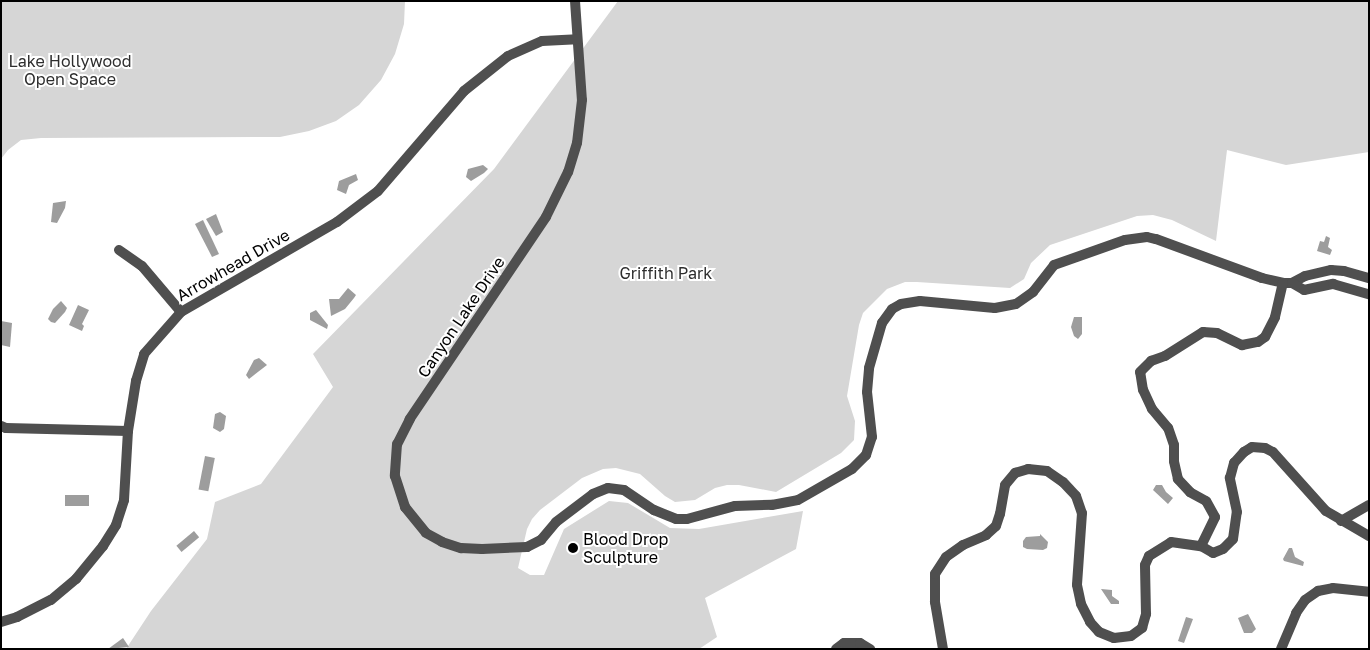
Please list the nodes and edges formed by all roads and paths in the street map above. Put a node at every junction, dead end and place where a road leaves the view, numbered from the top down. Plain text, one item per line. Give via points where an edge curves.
1 (575, 1) edge
2 (577, 39) junction
3 (119, 250) dead end
4 (1369, 278) edge
5 (1288, 283) junction
6 (1369, 294) edge
7 (180, 312) junction
8 (1, 426) edge
9 (128, 431) junction
10 (1369, 506) edge
11 (1341, 521) junction
12 (1369, 536) edge
13 (1201, 546) junction
14 (1369, 592) edge
15 (1, 622) edge
16 (836, 649) edge
17 (870, 649) edge
18 (943, 649) edge
19 (1280, 649) edge

1 - 2 street, Canyon Lake Drive
2 - 5 street, Canyon Lake Drive via 582,85 581,115 577,143 562,187 546,217 406,425 398,444 395,476 404,507 426,533 442,542 461,548 482,549 518,549 536,544 556,522 593,494 608,488 624,490 664,515 687,519 735,506 786,504 810,494 852,469 866,455 872,426 868,378 878,333 886,315 901,304 920,301 1006,307 1026,298 1049,270 1060,262 1125,240 1146,237 1262,278
2 - 7 street, Arrowhead Drive via 542,41 508,56 464,91 378,191 337,222
3 - 7 street via 142,266
4 - 5 street via 1331,270
5 - 6 street via 1304,290 1333,284
5 - 13 street via 1265,337 1258,342 1242,345 1217,332 1203,332 1151,361 1140,372 1142,390 1168,428 1174,445 1178,479 1190,492 1206,501 1215,517
7 - 9 street, Arrowhead Drive via 144,354
8 - 9 street
9 - 15 street, Arrowhead Drive via 124,500 116,525 103,546 76,579 51,600
10 - 11 street
11 - 12 street
11 - 13 street via 1326,511 1272,452 1252,447 1234,463 1230,478 1237,512 1234,539 1213,553
13 - 18 street via 1170,542 1149,556 1145,566 1146,614 1142,628 1131,636 1114,638 1099,632 1081,604 1077,584 1082,513 1076,496 1047,471 1028,468 1015,473 1005,485 996,526 946,558 935,574 934,602
14 - 19 street via 1333,588 1318,591 1305,600 1296,613
16 - 17 street via 844,643 860,644

